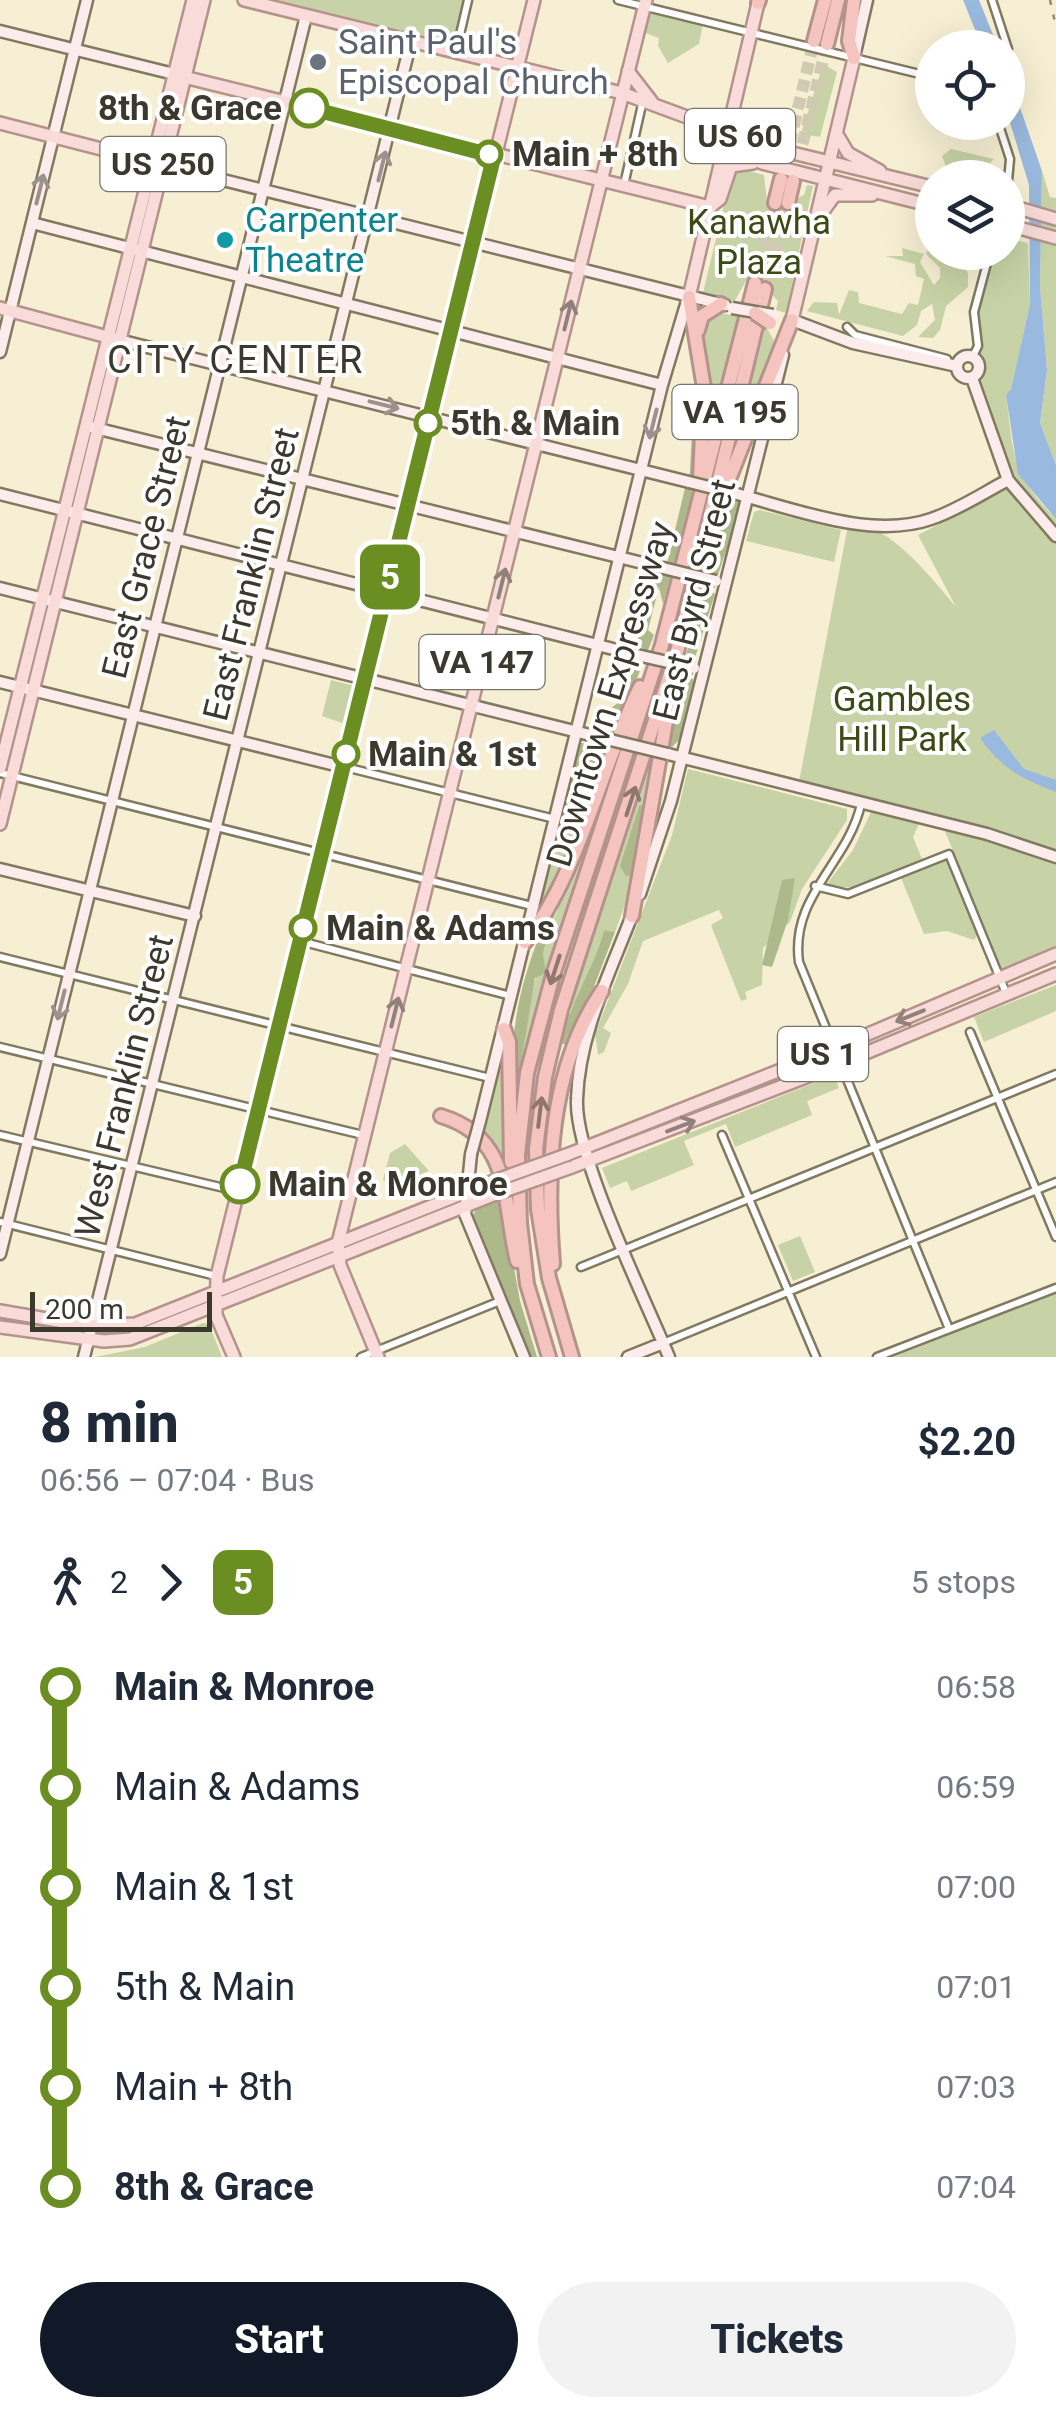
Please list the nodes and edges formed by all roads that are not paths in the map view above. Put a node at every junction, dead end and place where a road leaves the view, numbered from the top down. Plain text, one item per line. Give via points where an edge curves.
1 (87, 0) edge
2 (193, 0) edge
3 (204, 0) edge
4 (244, 0) edge
5 (468, 0) edge
6 (534, 0) edge
7 (618, 0) edge
8 (823, 0) edge
9 (838, 0) edge
10 (854, 0) edge
11 (867, 0) edge
12 (992, 0) edge
13 (759, 1) edge
14 (645, 3) edge
15 (306, 16) junction
16 (0, 30) edge
17 (1002, 30) edge
18 (750, 32) junction
19 (411, 41) junction
20 (75, 49) junction
21 (456, 52) junction
22 (854, 58) junction
23 (517, 68) junction
24 (628, 70) junction
25 (915, 73) edge
26 (179, 76) junction
27 (622, 94) junction
28 (647, 100) junction
29 (284, 102) junction
30 (0, 123) edge
31 (391, 130) junction
32 (727, 133) junction
33 (838, 133) junction
34 (53, 136) junction
35 (494, 156) junction
36 (158, 163) junction
37 (762, 163) junction
38 (831, 163) junction
39 (887, 176) junction
40 (787, 180) tunnel mouth
41 (826, 180) junction
42 (601, 182) junction
43 (915, 183) edge
44 (624, 186) junction
45 (262, 189) junction
46 (884, 194) junction
47 (915, 202) edge
48 (781, 203) tunnel mouth
49 (710, 207) junction
50 (1025, 210) edge
51 (370, 216) junction
52 (1056, 219) edge
53 (32, 223) junction
54 (816, 226) junction
55 (1025, 230) edge
56 (1056, 238) edge
57 (473, 242) junction
58 (136, 250) junction
59 (580, 268) junction
60 (985, 270) edge
61 (242, 276) junction
62 (689, 297) junction
63 (347, 303) junction
64 (727, 306) junction
65 (5, 309) edge
66 (755, 313) joint
67 (771, 319) junction
68 (792, 320) junction
69 (847, 327) dead end
70 (452, 330) junction
71 (114, 338) junction
72 (698, 341) junction
73 (779, 345) junction
74 (0, 352) edge
75 (973, 356) junction
76 (558, 358) junction
77 (219, 364) junction
78 (957, 364) junction
79 (972, 378) junction
80 (662, 385) junction
81 (326, 390) junction
82 (430, 417) junction
83 (92, 427) junction
84 (536, 444) junction
85 (198, 453) junction
86 (641, 470) junction
87 (304, 478) junction
88 (1008, 480) junction
89 (0, 494) edge
90 (749, 497) junction
91 (408, 503) junction
92 (70, 514) junction
93 (695, 522) junction
94 (515, 530) junction
95 (705, 536) junction
96 (1056, 536) edge
97 (176, 540) junction
98 (620, 557) junction
99 (282, 566) junction
100 (721, 582) junction
101 (0, 588) edge
102 (386, 592) junction
103 (49, 600) junction
104 (493, 618) junction
105 (155, 626) junction
106 (598, 645) junction
107 (662, 645) junction
108 (261, 652) junction
109 (677, 652) junction
110 (698, 670) junction
111 (365, 678) junction
112 (0, 682) edge
113 (27, 688) junction
114 (471, 705) junction
115 (133, 714) junction
116 (576, 732) junction
117 (238, 740) junction
118 (682, 758) junction
119 (343, 767) junction
120 (4, 772) edge
121 (449, 793) junction
122 (111, 800) junction
123 (861, 804) junction
124 (555, 820) junction
125 (0, 824) edge
126 (217, 828) junction
127 (322, 854) junction
128 (1056, 857) edge
129 (0, 869) edge
130 (427, 882) junction
131 (815, 886) junction
132 (89, 890) junction
133 (533, 906) junction
134 (195, 916) junction
135 (632, 916) junction
136 (300, 941) junction
137 (525, 942) junction
138 (1056, 954) edge
139 (0, 956) edge
140 (406, 967) junction
141 (69, 973) junction
142 (1056, 974) edge
143 (1000, 978) junction
144 (602, 990) junction
145 (1007, 994) junction
146 (512, 996) junction
147 (174, 1000) junction
148 (279, 1026) junction
149 (504, 1029) junction
150 (970, 1032) dead end
151 (0, 1047) edge
152 (833, 1050) junction
153 (385, 1052) junction
154 (48, 1058) junction
155 (839, 1064) junction
156 (1056, 1074) edge
157 (490, 1078) junction
158 (154, 1083) junction
159 (998, 1098) junction
160 (258, 1109) junction
161 (441, 1116) dead end
162 (0, 1135) edge
163 (722, 1135) dead end
164 (364, 1136) junction
165 (28, 1142) junction
166 (874, 1148) junction
167 (588, 1155) junction
168 (132, 1166) junction
169 (1056, 1182) edge
170 (495, 1187) junction
171 (1036, 1190) junction
172 (238, 1192) junction
173 (465, 1192) junction
174 (749, 1200) junction
175 (465, 1206) junction
176 (4, 1223) edge
177 (520, 1224) junction
178 (1056, 1237) edge
179 (913, 1241) junction
180 (111, 1249) junction
181 (625, 1249) junction
182 (338, 1250) junction
183 (0, 1254) edge
184 (580, 1267) dead end
185 (217, 1276) junction
186 (526, 1284) junction
187 (1056, 1288) edge
188 (215, 1292) junction
189 (788, 1292) junction
190 (501, 1301) junction
191 (215, 1306) junction
192 (0, 1311) edge
193 (0, 1327) edge
194 (949, 1329) junction
195 (91, 1332) junction
196 (664, 1343) junction
197 (377, 1354) edge
198 (572, 1356) edge
199 (84, 1357) edge
200 (234, 1357) edge
201 (361, 1357) edge
202 (524, 1357) edge
203 (549, 1357) edge
204 (628, 1357) edge
205 (669, 1357) edge
206 (816, 1357) edge
207 (877, 1357) edge

1 - 20 street
2 - 26 main road, US 250
3 - 26 main road, US 250
4 - 15 main road
5 - 21 street
6 - 23 main road
7 - 14 street
8 - 9 highway via 820,38
10 - 22 highway
11 - 22 street, East Byrd Street
12 - 17 street
13 - 18 main road
14 - 18 street
14 - 24 main road
15 - 19 main road
15 - 29 street, East Grace Street
16 - 20 street
18 - 22 street
18 - 32 main road
19 - 21 main road
19 - 31 street, East Franklin Street
20 - 26 street
20 - 34 street
21 - 23 main road
22 - 25 street
22 - 33 main road, East Byrd Street
23 - 27 main road
23 - 35 main road
24 - 27 main road
24 - 28 main road
26 - 29 main road
26 - 36 main road, US 250
27 - 28 main road, US 60
27 - 42 main road, VA 147
28 - 32 main road, US 60
28 - 44 street
29 - 31 main road
29 - 45 street, East Grace Street
30 - 34 main road
31 - 35 main road
51 -> 31 street, East Franklin Street
32 - 37 main road via 738,152
32 - 38 main road, US 60
32 - 49 main road
33 - 38 main road, East Byrd Street
33 - 39 main road via 845,151
34 - 36 main road
53 -> 34 street
35 - 42 main road, US 60
35 - 57 main road, VA 147
36 - 45 street
36 - 58 main road, US 250
37 - 41 main road, US 60
37 - 49 main road, US 60 via 731,166 720,200
38 - 39 main road, US 60
38 - 41 main road, East Byrd Street
39 - 43 main road, US 60
40 - 48 highway
41 - 46 main road, US 60
41 - 54 main road, East Byrd Street
42 - 44 main road, US 60
42 - 59 main road, VA 147
44 - 49 main road, US 60
45 - 51 street
45 - 61 street, East Grace Street
46 - 47 main road, US 60
46 - 54 main road via 836,195
49 - 62 main road
50 - 52 main road
51 - 57 street
51 - 63 street, East Franklin Street
53 - 58 street
53 - 65 street
54 - 68 main road, East Byrd Street
55 - 56 main road
57 - 59 street
57 - 70 main road, VA 147
58 - 61 street
58 - 71 main road, US 250
59 - 62 street
76 -> 59 main road, VA 147
60 - 75 street via 974,312
61 - 63 street
61 - 77 street, East Grace Street
62 - 64 street
62 - 72 highway
62 - 80 street
63 - 70 street
63 - 81 street, East Franklin Street
64 - 66 street, bridge
64 - 72 highway via 700,319
65 - 71 main road
65 - 74 street
66 - 67 highway, bridge
67 - 68 street
67 - 73 highway
68 - 73 highway
68 - 78 street via 804,329
68 - 90 street, East Byrd Street
69 - 78 street via 856,336
70 - 76 street
70 - 82 main road, VA 147
71 - 77 street
71 - 83 main road, US 250
72 - 93 highway via 704,430
73 - 95 highway via 761,406
75 - 78 street
75 - 79 street via 980,367
76 - 80 street
76 - 84 main road, VA 147
77 - 81 street
77 - 85 street, East Grace Street
78 - 79 street via 961,376
79 - 88 street
80 -> 86 street
81 -> 82 street
81 - 87 street, East Franklin Street
82 - 84 street
82 - 91 main road, VA 147
83 - 85 street
83 - 92 main road, US 250
84 - 86 street
84 - 94 main road, VA 147
85 - 87 street
85 - 97 street, East Grace Street
86 - 90 street, bridge
86 - 98 street
87 - 91 street
87 - 99 street, East Franklin Street
88 - 90 street via 934,518 900,526
88 - 96 street
89 - 92 street
90 - 100 street, East Byrd Street
91 - 94 street
91 - 102 main road, VA 147
92 - 97 street
92 - 103 main road, US 250
93 - 95 highway, Downtown Expressway / VA 195 via 760,286
93 - 107 highway, Downtown Expressway / VA 195
94 - 98 street
104 -> 94 main road, VA 147
95 - 109 highway, Downtown Expressway / VA 195
97 - 99 street
97 - 105 street, East Grace Street
98 - 100 street, bridge
98 - 106 street
99 - 102 street
99 - 108 street, East Franklin Street
100 - 110 street, East Byrd Street
101 - 103 street
102 - 104 street
102 - 111 main road, VA 147
103 - 105 street
103 - 113 main road, US 250
104 - 106 street
104 - 114 main road, VA 147
105 - 108 street
105 - 115 street, East Grace Street
106 - 110 street, bridge
106 - 116 street
107 - 137 highway via 562,876
107 -> 177 highway, Downtown Expressway / VA 195 via 537,1027 520,1110
108 - 111 street
108 - 117 street, East Franklin Street
109 - 135 highway
198 -> 109 highway, Downtown Expressway / VA 195 via 543,1248 539,1113 561,1010
110 - 118 street, East Byrd Street
111 - 114 street
111 - 119 main road, VA 147
112 - 113 street
113 - 115 street
113 - 120 main road, US 250
114 - 116 street
114 - 121 main road, VA 147
115 - 117 street
115 - 122 street, East Grace Street
116 - 118 street, bridge
116 - 124 street
117 - 119 street
117 - 126 street, East Franklin Street
118 - 123 street
118 - 135 street, East Byrd Street
119 - 121 street
119 - 127 main road, VA 147
120 - 122 street
120 - 125 main road, US 250
121 - 124 street
121 - 130 main road, VA 147
122 - 126 street
122 - 132 street, East Grace Street
123 - 128 street
123 - 131 street via 845,849
124 - 133 street
126 - 127 street
126 - 134 street, West Franklin Street
127 - 130 street
127 - 136 main road, VA 147
129 - 132 street
130 - 133 street
130 - 140 main road, VA 147
131 - 143 street via 848,894 950,854
131 - 152 street via 801,918 798,951
132 - 134 street
132 - 141 street, East Grace Street
133 - 137 street
134 - 147 street, West Franklin Street
135 - 144 street, East Byrd Street
136 - 140 street
136 - 148 main road, VA 147
137 - 146 street
138 - 143 main road, US 1
139 - 141 street
140 - 146 street
153 -> 140 main road, VA 147
141 - 147 street
141 -> 154 street, East Grace Street
142 - 145 main road, US 1
143 - 145 street
143 -> 152 main road, US 1
144 - 167 street, East Byrd Street via 577,1096
144 - 198 highway via 570,1058 553,1143 554,1268
145 - 155 main road, US 1
146 - 149 street
147 - 148 street
147 - 158 street, West Franklin Street
148 - 153 street
148 - 160 main road, VA 147
149 - 157 street
149 - 177 highway
150 - 159 street
151 - 154 street
152 - 155 street
152 - 167 main road, US 1
153 - 157 street
153 - 164 main road, VA 147
154 - 158 street
154 - 165 street, East Grace Street
155 - 166 street
167 -> 155 main road, US 1
156 - 159 street
157 - 173 street, bridge
158 - 160 street
158 - 168 street, West Franklin Street
159 - 166 street
159 - 171 street
160 - 164 street
160 - 172 main road, VA 147
161 - 186 highway via 472,1128 495,1157
162 - 165 street
163 - 174 street
164 - 182 main road, VA 147
165 - 168 street
165 - 176 street, East Grace Street
166 - 174 street
166 - 179 street
167 - 170 main road, US 1, bridge via 569,1168
167 - 170 main road, US 1, bridge via 570,1154
167 - 181 street, East Byrd Street
168 - 172 street
168 - 180 street, West Franklin Street
169 - 171 street
170 - 173 main road, US 1
170 - 175 main road, US 1
171 - 178 street
171 - 179 street
172 - 185 main road, VA 147
173 - 175 street
173 - 182 main road, US 1
174 - 181 street
174 - 189 street
175 - 182 main road, US 1
175 - 190 street
176 - 180 street
176 - 183 street, East Grace Street
177 - 186 highway, Downtown Expressway / VA 195
179 - 189 street
179 - 194 street
180 - 185 street
180 - 195 street, West Franklin Street
181 - 184 street
181 - 196 street, East Byrd Street
182 - 188 main road, US 1
182 - 191 main road, US 1
182 - 197 main road
185 - 188 main road, VA 147
186 - 203 highway, Downtown Expressway / VA 195
187 - 194 street
188 - 191 main road, VA 147
188 - 195 main road, US 1 via 135,1324
189 - 196 street
189 - 206 street
190 - 197 street
190 - 202 street
191 - 195 main road, US 1 via 130,1339
191 - 200 main road, VA 147
192 - 195 main road, US 1
193 - 195 main road, US 1
194 - 207 street
195 - 199 street, West Franklin Street
196 - 204 street
196 - 205 street, East Byrd Street
197 - 201 street

